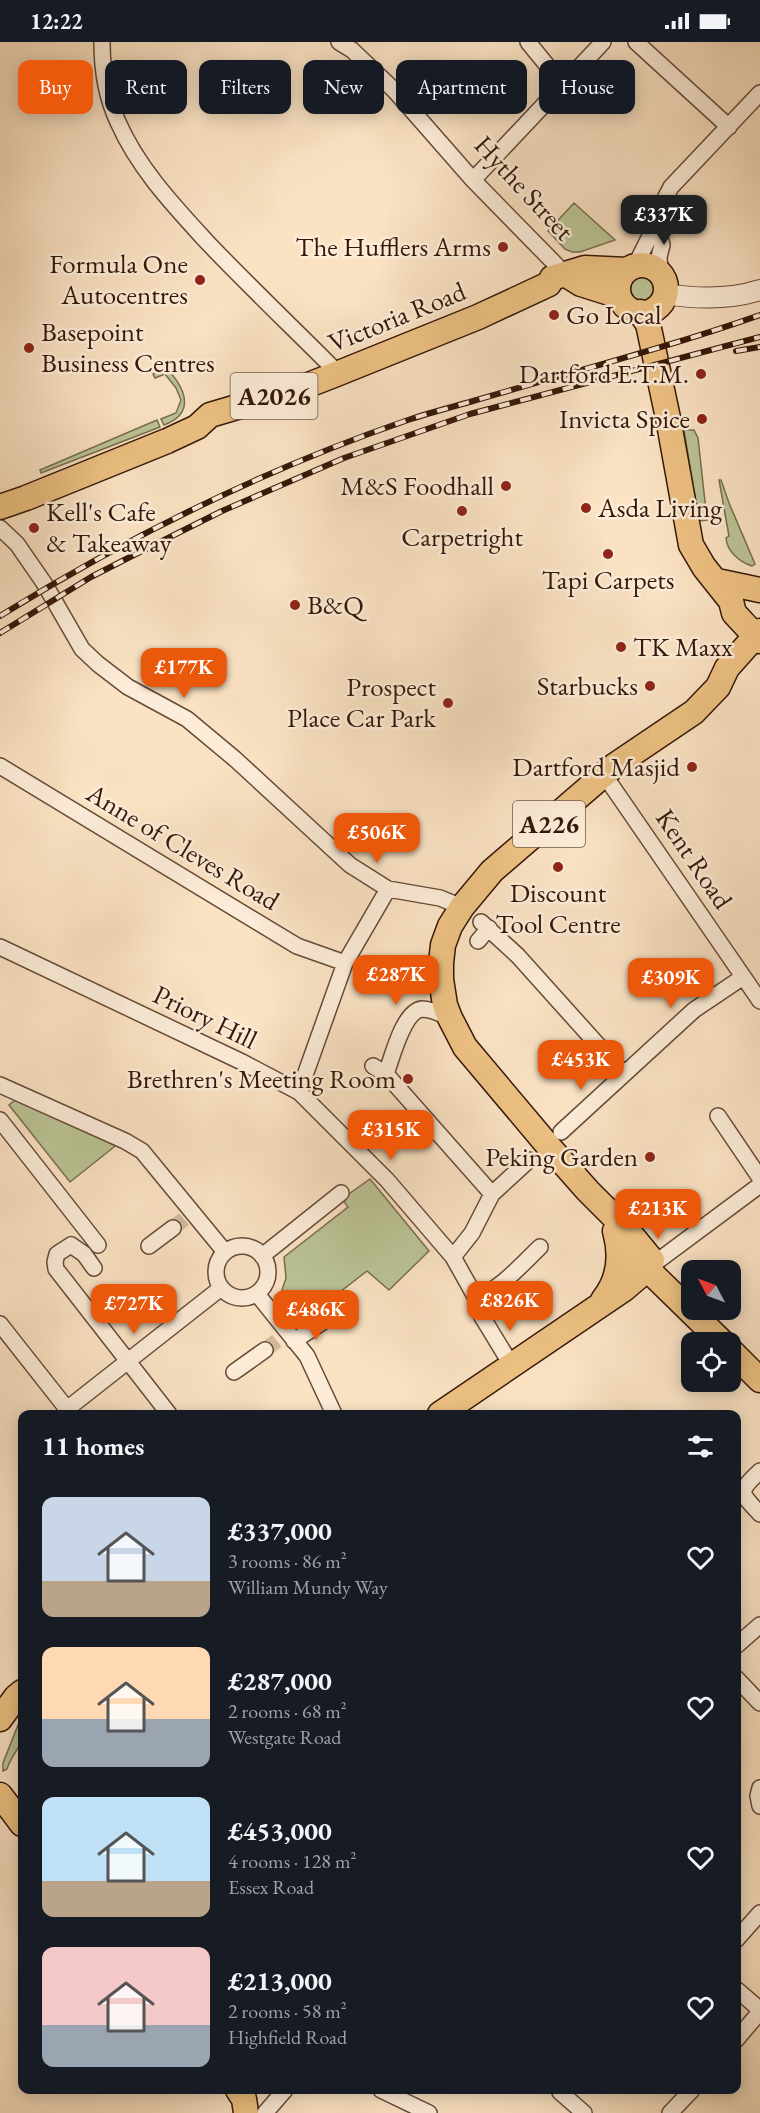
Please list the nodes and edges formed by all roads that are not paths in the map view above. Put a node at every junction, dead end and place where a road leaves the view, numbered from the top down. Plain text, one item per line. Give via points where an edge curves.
1 (102, 42) edge
2 (339, 42) edge
3 (528, 42) edge
4 (603, 42) edge
5 (636, 42) edge
6 (543, 60) edge
7 (586, 60) edge
8 (760, 93) edge
9 (539, 110) edge
10 (729, 127) junction
11 (473, 180) junction
12 (657, 212) junction
13 (631, 268) junction
14 (565, 281) junction
15 (662, 284) junction
16 (760, 290) edge
17 (620, 296) junction
18 (640, 312) junction
19 (334, 375) junction
20 (0, 507) edge
21 (0, 528) edge
22 (717, 581) junction
23 (760, 590) edge
24 (759, 637) edge
25 (718, 687) junction
26 (0, 766) edge
27 (605, 776) junction
28 (388, 889) junction
29 (462, 907) junction
30 (478, 941) dead end
31 (0, 947) edge
32 (345, 963) junction
33 (743, 977) junction
34 (760, 1000) edge
35 (450, 1018) junction
36 (624, 1074) junction
37 (0, 1085) edge
38 (299, 1092) junction
39 (718, 1116) dead end
40 (0, 1120) edge
41 (561, 1132) dead end
42 (529, 1160) dead end
43 (760, 1178) edge
44 (760, 1185) edge
45 (588, 1191) junction
46 (341, 1193) dead end
47 (492, 1194) junction
48 (183, 1220) junction
49 (615, 1231) junction
50 (98, 1245) dead end
51 (150, 1246) dead end
52 (540, 1247) dead end
53 (225, 1252) junction
54 (262, 1256) junction
55 (453, 1257) junction
56 (94, 1268) dead end
57 (649, 1268) junction
58 (221, 1288) junction
59 (666, 1288) junction
60 (624, 1289) junction
61 (257, 1294) junction
62 (476, 1299) junction
63 (597, 1305) junction
64 (327, 1319) dead end
65 (0, 1323) edge
66 (712, 1332) edge
67 (287, 1338) junction
68 (265, 1350) tunnel mouth
69 (127, 1361) junction
70 (741, 1361) edge
71 (513, 1366) junction
72 (234, 1372) dead end
73 (760, 1380) edge
74 (67, 1410) edge
75 (71, 1410) edge
76 (167, 1410) edge
77 (332, 1410) edge
78 (451, 1410) edge
79 (760, 1471) edge
80 (741, 1488) edge
81 (741, 1491) edge
82 (760, 1514) edge
83 (760, 1625) edge
84 (741, 1642) edge
85 (741, 1683) edge
86 (18, 1695) edge
87 (760, 1703) edge
88 (0, 1719) edge
89 (760, 1788) edge
90 (0, 1796) edge
91 (760, 1806) edge
92 (18, 1819) edge
93 (760, 1913) edge
94 (741, 1935) edge
95 (741, 1993) edge
96 (741, 2034) edge
97 (241, 2094) edge
98 (282, 2094) edge
99 (389, 2094) edge
100 (562, 2094) edge
101 (688, 2094) edge
102 (246, 2113) edge
103 (265, 2113) edge
104 (429, 2113) edge
105 (584, 2113) edge
106 (670, 2113) edge

1 - 19 street via 102,65 117,122 150,177 262,300 330,365
2 - 11 street, Hythe Street via 395,91
3 - 6 street
4 - 7 street
5 - 10 street
8 - 10 street
9 - 11 street
10 - 12 street via 671,187
11 - 14 street, Hythe Street
12 - 13 street via 649,238
12 - 15 street
13 - 14 main road, Victoria Road / A2026 via 585,268
13 - 15 main road, Victoria Road via 645,265
13 - 17 main road via 620,279
14 - 17 main road
14 - 19 main road, Victoria Road / A2026
15 - 16 street via 690,298 728,297
15 - 18 main road via 659,305
17 - 18 main road via 627,308
18 - 22 main road via 648,324 691,545
19 - 20 main road, Victoria Road / A2026 via 210,415 197,427 167,441
21 - 28 street via 17,544 82,649 98,664 128,687 187,719 350,865
22 - 23 main road
22 - 24 main road via 732,601 734,613
24 - 25 main road, A226 via 727,668
24 - 25 main road, A226 via 730,684
25 - 27 main road, A226 via 694,712
26 - 32 street, Anne of Cleves Road via 297,946
27 - 29 main road, A226 via 492,871
27 - 33 street, Kent Road
28 - 29 street via 440,898
28 - 32 street
29 - 35 main road, A226 via 443,945 441,979
30 - 36 street via 485,925
31 - 38 street, Priory Hill
32 - 38 street
33 - 34 street, Kent Road
33 - 36 street via 694,1011
35 - 45 main road via 476,1061
35 - 47 street via 423,1009 412,1013 380,1070
36 - 41 street
37 - 48 street via 142,1151
38 - 55 street, Priory Hill via 387,1180
39 - 43 street
40 - 50 street
42 - 47 street
44 - 57 street
45 - 49 main road
45 - 57 main road via 650,1254
46 - 54 street
47 - 55 street via 472,1233
48 - 51 street
48 - 53 street
49 - 57 main road
49 - 63 main road via 620,1258 615,1281
52 - 62 street via 501,1284
53 - 54 street via 240,1246
53 - 58 street via 216,1274
54 - 61 street via 267,1280
55 - 62 street, Priory Hill
56 - 69 street via 71,1245 57,1254 56,1269
57 - 59 main road
57 - 60 main road
58 - 61 street via 242,1298
58 - 69 street
59 - 60 main road via 648,1282
59 - 66 main road
60 - 63 main road
61 - 67 street
62 - 71 street, Priory Hill via 481,1315
63 - 71 main road
64 - 67 street
65 - 74 street
67 - 77 street via 307,1356
68 - 72 street
69 - 75 street
69 - 76 street
70 - 73 main road
71 - 78 main road
79 - 80 street
81 - 82 street
83 - 84 street
85 - 87 street
86 - 88 main road
89 - 91 street
90 - 92 main road
93 - 94 street
95 - 96 street via 757,2007 758,2014
97 - 102 main road
98 - 103 street
99 - 104 street
100 - 105 street
101 - 106 street

